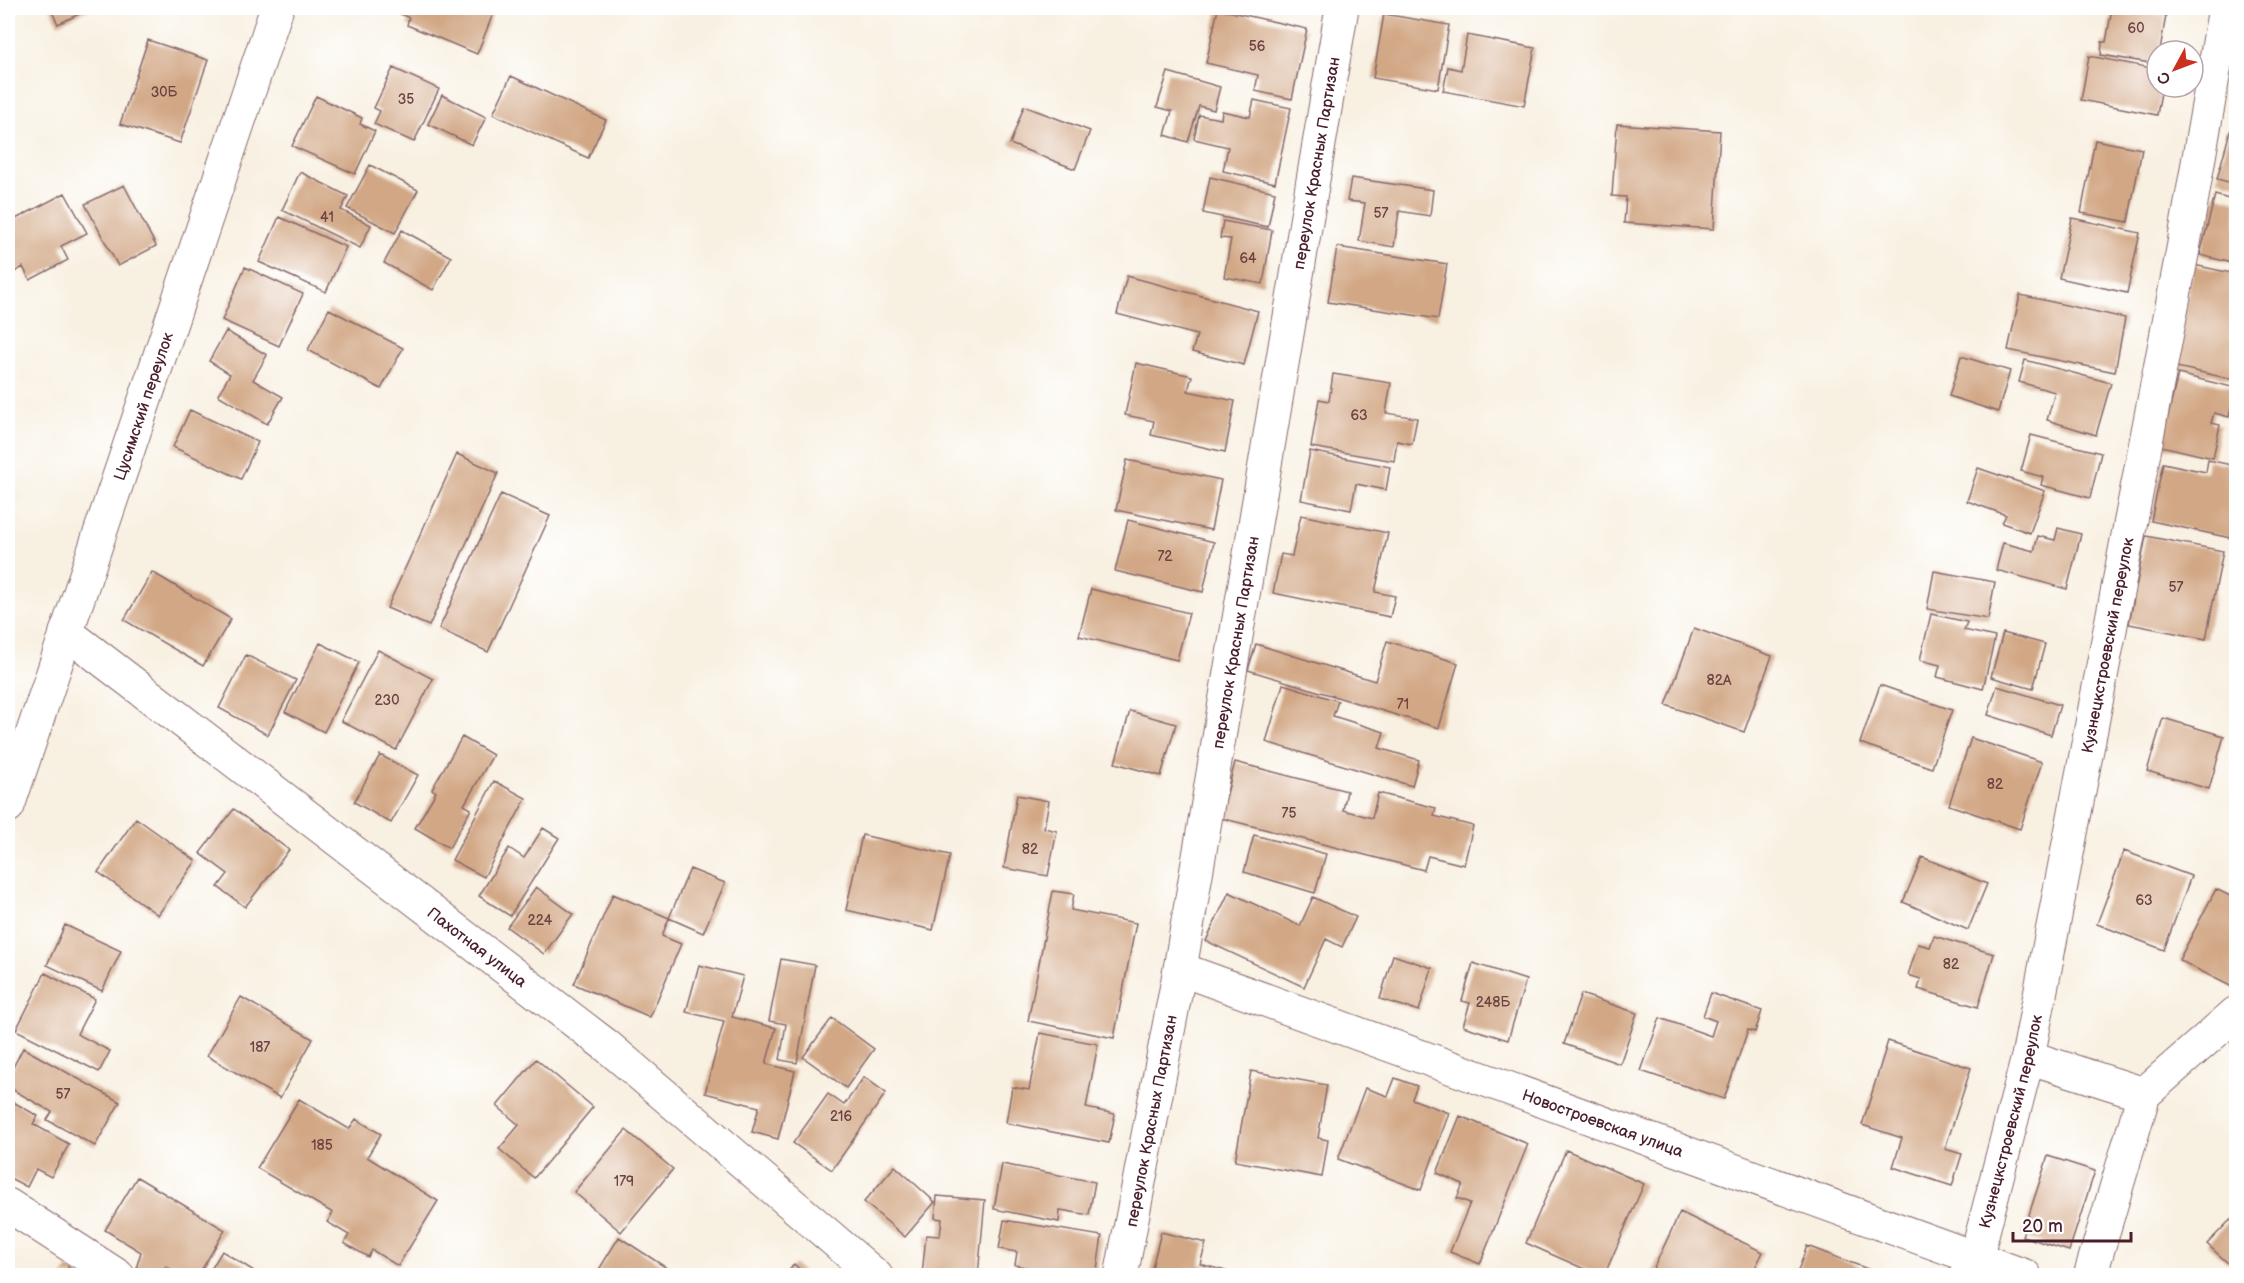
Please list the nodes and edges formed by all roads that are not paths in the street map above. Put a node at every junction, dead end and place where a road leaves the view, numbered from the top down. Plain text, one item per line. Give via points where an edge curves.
1 (277, 8) edge
2 (1342, 8) edge
3 (2225, 8) edge
4 (66, 632) junction
5 (8, 806) edge
6 (1180, 969) junction
7 (2236, 1013) edge
8 (2028, 1057) junction
9 (2144, 1094) junction
10 (8, 1205) edge
11 (1971, 1267) edge
12 (118, 1275) edge
13 (876, 1275) edge
14 (1120, 1275) edge
15 (2025, 1275) edge
16 (2090, 1275) edge

1 - 4 street, Цусимский переулок
2 - 6 street, переулок Красных Партизан
3 - 8 street, Кузнецкстроевский переулок via 2183,249
4 - 5 street, Цусимский переулок
4 - 13 street, Пахотная улица via 607,1046
6 - 11 street, Новостроевская улица
6 - 14 street, переулок Красных Партизан
7 - 9 street
8 - 9 street
8 - 11 street, Кузнецкстроевский переулок
9 - 16 street
10 - 12 street
11 - 15 street, Новостроевская улица

